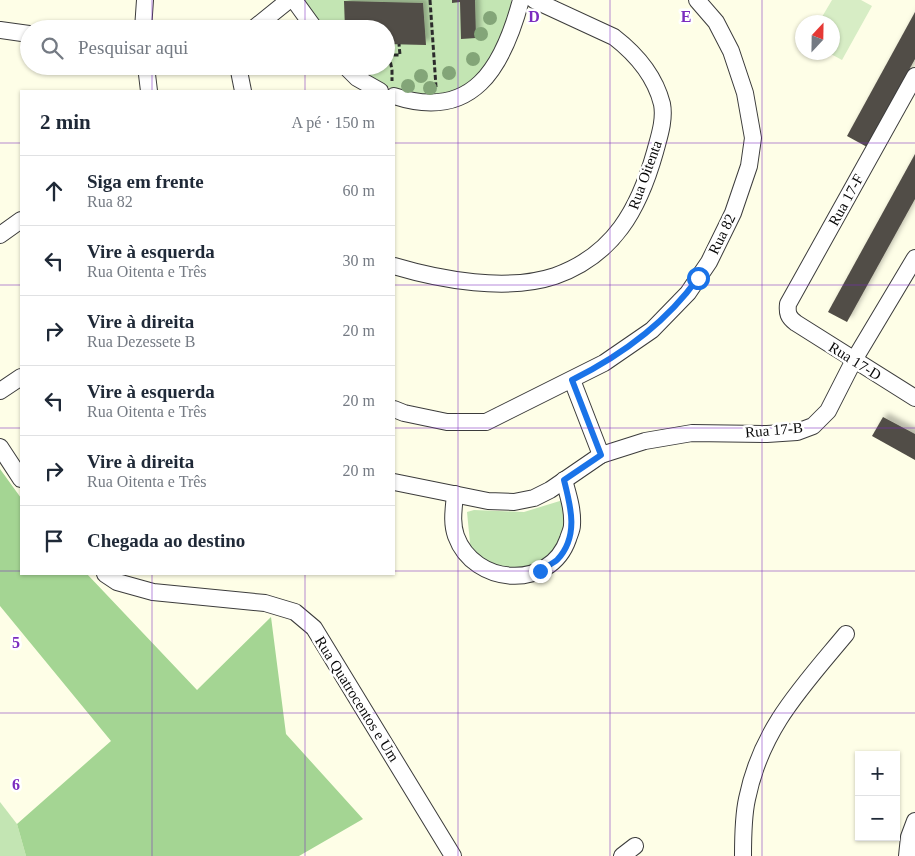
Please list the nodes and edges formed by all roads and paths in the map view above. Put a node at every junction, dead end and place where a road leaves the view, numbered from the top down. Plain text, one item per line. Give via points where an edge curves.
1 (145, 0) edge
2 (289, 0) edge
3 (294, 0) edge
4 (430, 0) edge
5 (521, 0) edge
6 (534, 0) edge
7 (697, 0) edge
8 (144, 20) edge
9 (263, 20) edge
10 (308, 20) edge
11 (0, 30) edge
12 (20, 33) edge
13 (399, 44) dead end
14 (395, 55) edge
15 (147, 75) edge
16 (239, 75) edge
17 (354, 75) edge
18 (393, 75) edge
19 (915, 76) edge
20 (150, 90) edge
21 (242, 90) edge
22 (384, 90) edge
23 (389, 90) edge
24 (395, 95) edge
25 (437, 102) junction
26 (20, 221) edge
27 (0, 235) edge
28 (915, 258) edge
29 (395, 266) edge
30 (796, 323) joint
31 (854, 360) junction
32 (20, 378) edge
33 (572, 380) junction
34 (0, 391) edge
35 (915, 398) edge
36 (395, 409) edge
37 (0, 447) edge
38 (601, 455) junction
39 (20, 477) edge
40 (564, 480) junction
41 (395, 482) edge
42 (455, 494) junction
43 (107, 575) edge
44 (846, 634) dead end
45 (915, 821) edge
46 (453, 856) edge
47 (743, 856) edge
48 (908, 856) edge

1 - 8 street
2 - 9 street
3 - 10 street
4 - 25 path
5 - 25 street via 510,36 490,73 468,93
6 - 29 street, Rua Oitenta via 614,37 645,67 658,92 662,106 661,132 634,210 613,238 592,256 568,270 540,279 504,283 460,281
7 - 33 street, Rua 82 via 725,36 739,70 753,138 746,178 724,234 688,292 637,341
11 - 12 street
13 - 14 path via 400,55
15 - 20 street
16 - 21 street
17 - 22 street
18 - 23 path
19 - 30 street, Rua 17-F via 788,304 789,318
24 - 25 street via 413,101
26 - 27 street
28 - 31 street, Rua 17-B
30 - 31 street, Rua 17-D
31 - 35 street, Rua 17-D
31 - 38 street, Rua 17-B via 828,411 813,426 797,432 767,434 692,433 645,441
32 - 34 street
33 - 36 street, Rua 82 via 486,422 447,422
33 - 38 street
37 - 39 street
38 - 40 street, Rua 17-B
40 - 42 street, Rua 17-B via 534,498 514,502 488,501
40 - 42 street via 572,510 572,527 565,548 556,560 540,571 516,577 502,576 468,557 456,537 452,520
41 - 42 street, Rua 17-B
43 - 46 street, Rua Quatrocentos e Um via 118,582 153,592 265,603 301,617 314,628
44 - 47 street via 789,702 755,767 746,800
45 - 48 street via 909,837

